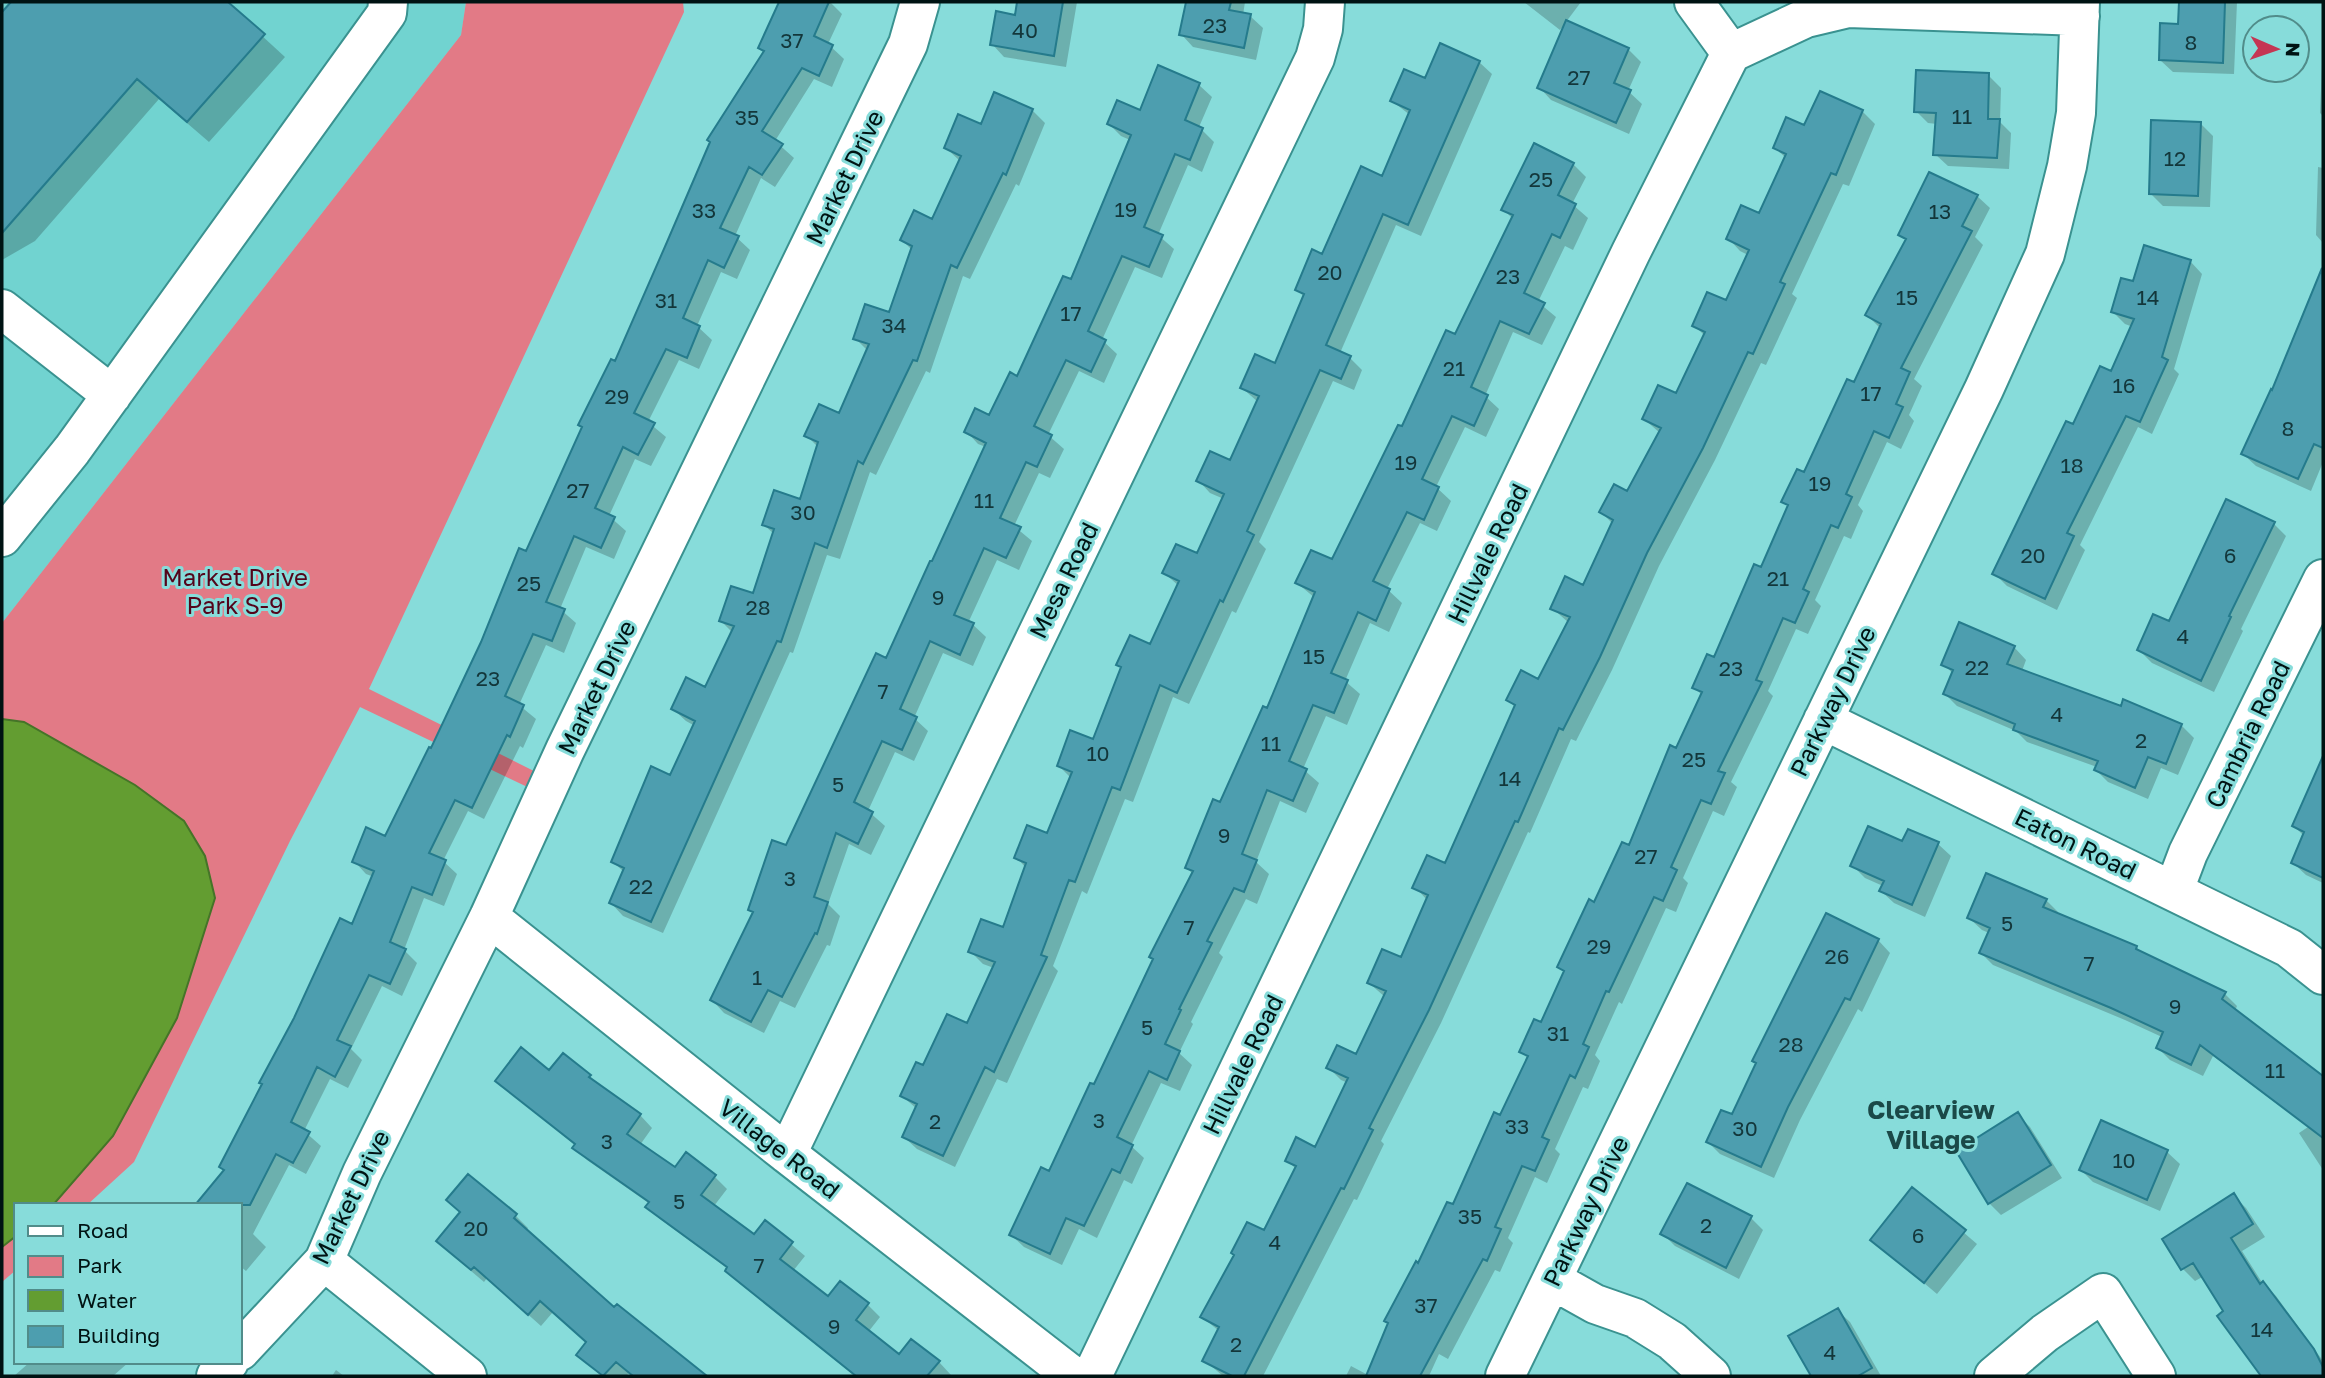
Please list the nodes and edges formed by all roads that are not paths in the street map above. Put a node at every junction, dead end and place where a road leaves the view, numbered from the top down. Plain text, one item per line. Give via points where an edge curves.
1 (388, 2) edge
2 (920, 2) edge
3 (1325, 2) edge
4 (1694, 2) edge
5 (2080, 9) edge
6 (1731, 53) junction
7 (2, 309) edge
8 (112, 395) junction
9 (2, 537) edge
10 (2323, 579) edge
11 (1823, 720) junction
12 (2174, 890) junction
13 (489, 917) junction
14 (2323, 975) edge
15 (787, 1154) junction
16 (324, 1261) junction
17 (1552, 1280) junction
18 (242, 1349) edge
19 (467, 1376) edge
20 (1073, 1376) edge
21 (1092, 1376) edge
22 (1505, 1376) edge
23 (1711, 1376) edge
24 (1994, 1376) edge
25 (2156, 1376) edge

1 - 8 street via 387,13
2 - 13 street, Market Drive via 908,44 565,750
3 - 15 street, Mesa Road via 1315,58
4 - 6 street
5 - 6 street via 1848,8 1806,18
5 - 11 street, Parkway Drive via 2074,126 2045,254
6 - 21 street, Hillvale Road
7 - 8 street
8 - 9 street
10 - 12 street, Cambria Road
11 - 12 street, Eaton Road
11 - 17 street, Parkway Drive
12 - 14 street, Eaton Road via 2289,948
13 - 15 street, Village Road
13 - 16 street, Market Drive via 368,1161
15 - 20 street, Village Road
16 - 18 street, Market Drive
16 - 19 street
17 - 22 street, Parkway Drive
17 - 23 street via 1595,1304 1635,1318 1672,1341
24 - 25 street via 2103,1293

